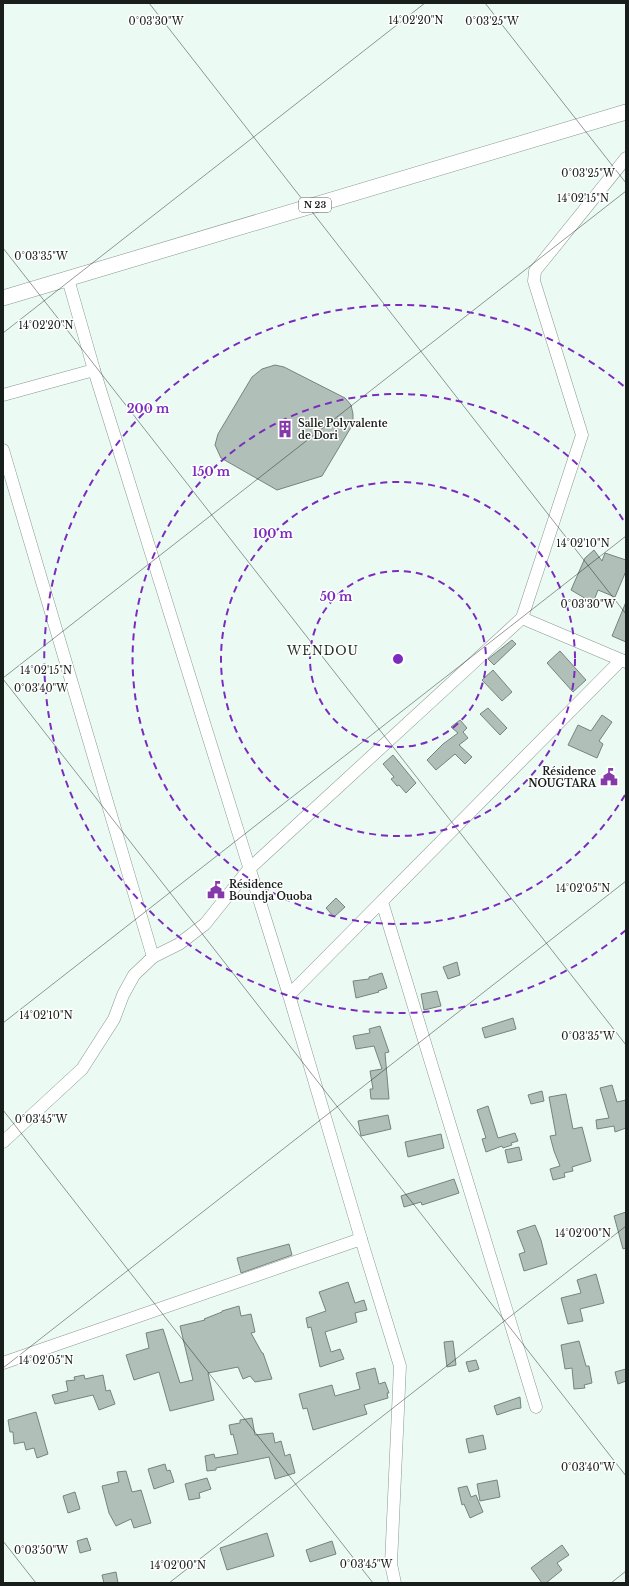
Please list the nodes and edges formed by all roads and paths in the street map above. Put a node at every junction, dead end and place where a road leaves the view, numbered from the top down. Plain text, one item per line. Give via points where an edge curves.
1 (626, 112) edge
2 (626, 158) edge
3 (68, 279) junction
4 (3, 298) edge
5 (94, 370) junction
6 (3, 395) edge
7 (3, 450) edge
8 (522, 618) junction
9 (623, 661) edge
10 (249, 869) junction
11 (382, 902) junction
12 (153, 957) junction
13 (289, 995) junction
14 (3, 1142) edge
15 (360, 1239) junction
16 (3, 1363) edge
17 (536, 1407) dead end
18 (395, 1583) edge

1 - 3 main road, N 23
2 - 8 street via 535,271 534,281 582,435
3 - 4 main road, N 23
3 - 5 street
5 - 6 street
5 - 10 street
7 - 12 street
8 - 9 street
8 - 10 street
9 - 11 street
10 - 12 street via 205,924 178,944
10 - 13 street
11 - 13 street
11 - 17 street
12 - 14 street via 134,975 114,1019 82,1069
13 - 15 street
15 - 16 street
15 - 18 street via 400,1366 391,1564

